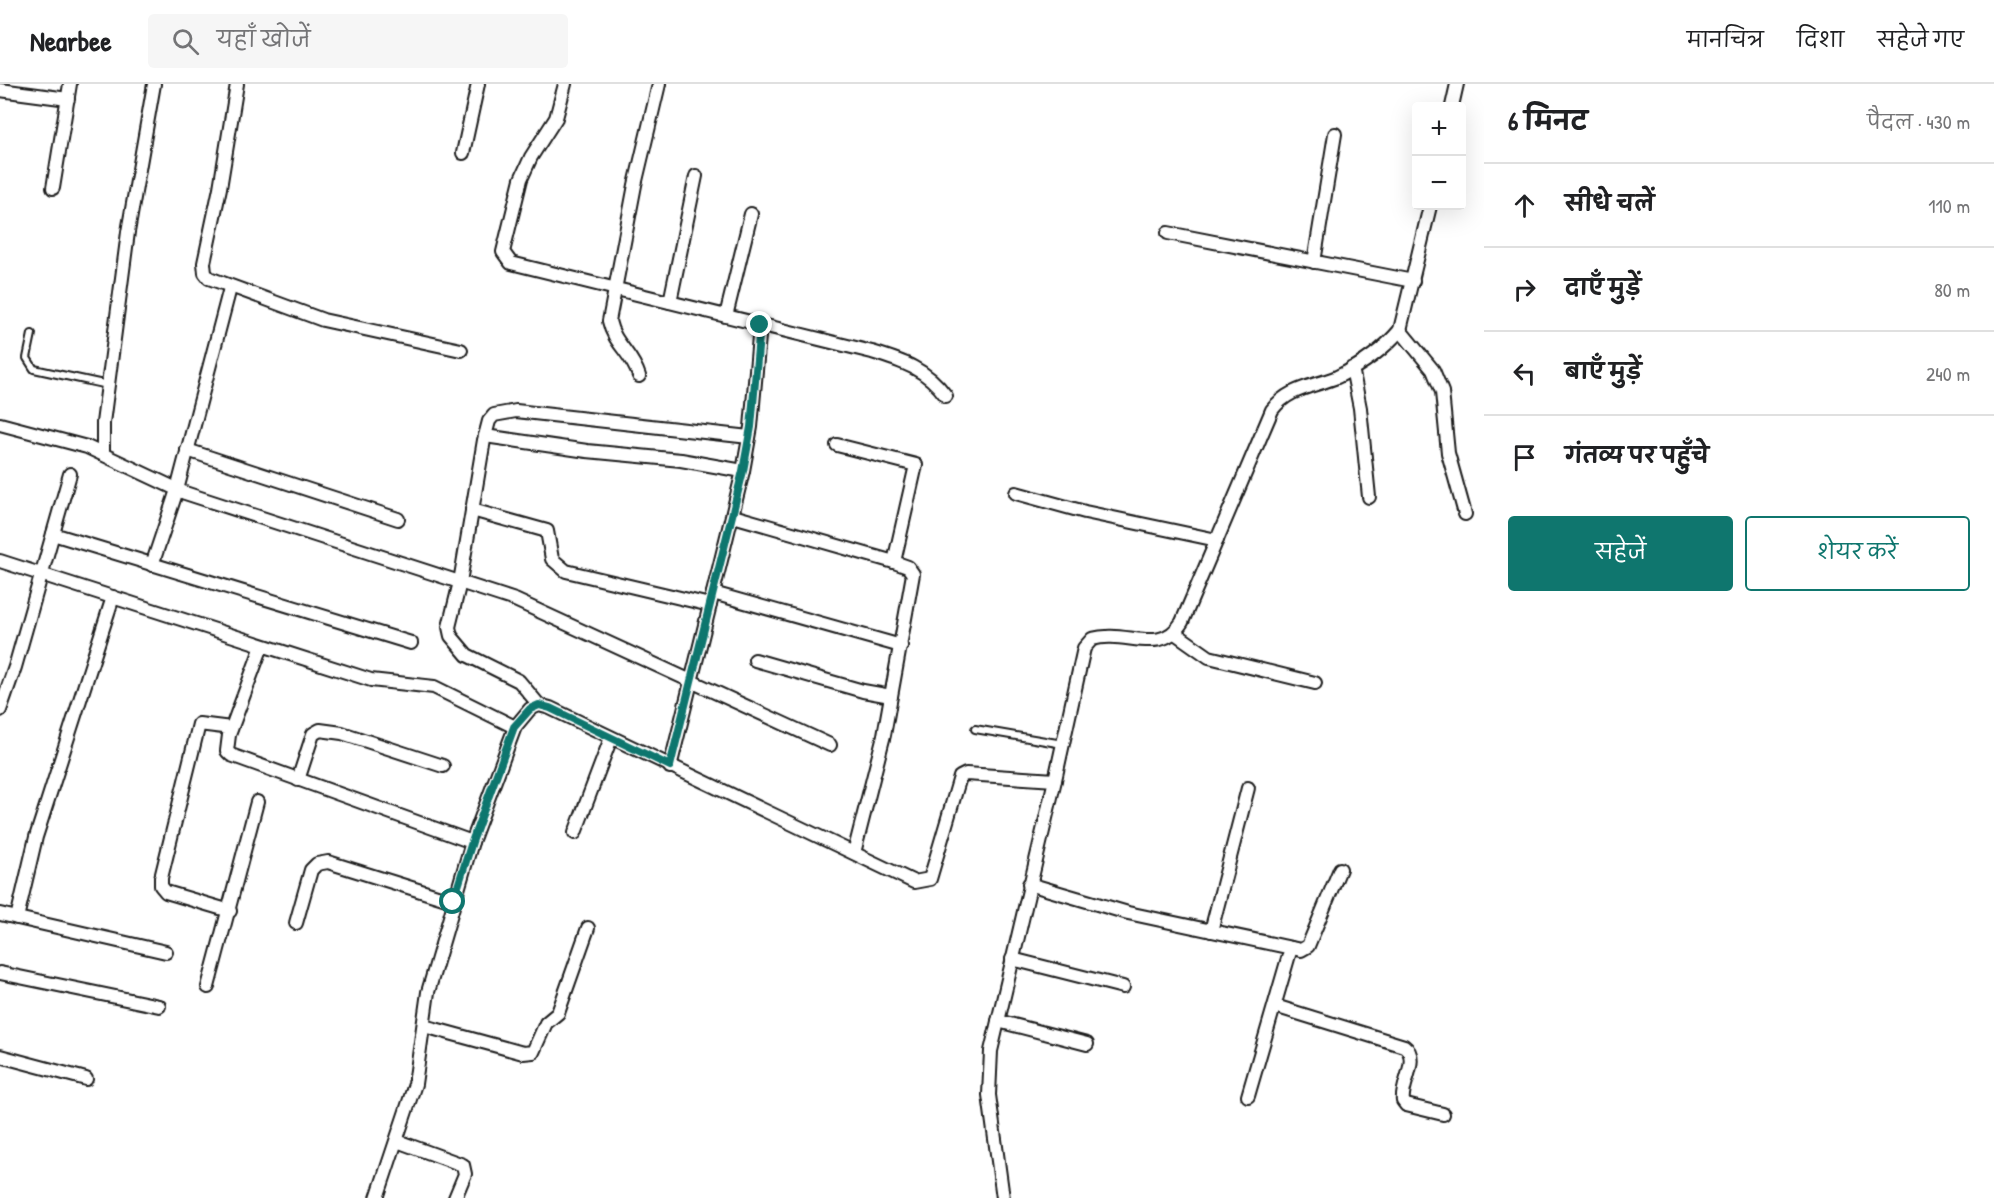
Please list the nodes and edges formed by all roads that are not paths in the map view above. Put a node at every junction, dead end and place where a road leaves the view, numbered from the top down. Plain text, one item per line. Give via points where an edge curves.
1 (70, 84) edge
2 (154, 84) edge
3 (237, 84) edge
4 (478, 84) edge
5 (565, 84) edge
6 (659, 84) edge
7 (1457, 84) edge
8 (0, 90) edge
9 (68, 99) junction
10 (1453, 102) edge
11 (1335, 134) dead end
12 (463, 153) dead end
13 (696, 176) dead end
14 (53, 188) dead end
15 (1429, 210) edge
16 (751, 214) dead end
17 (1168, 233) dead end
18 (1314, 262) junction
19 (1413, 281) junction
20 (230, 288) junction
21 (615, 288) junction
22 (670, 302) junction
23 (726, 316) junction
24 (760, 325) junction
25 (1400, 330) junction
26 (32, 334) dead end
27 (461, 350) dead end
28 (1352, 368) junction
29 (639, 376) dead end
30 (108, 385) junction
31 (946, 396) dead end
32 (0, 424) edge
33 (485, 436) junction
34 (749, 438) junction
35 (837, 445) dead end
36 (187, 450) junction
37 (104, 454) junction
38 (743, 471) junction
39 (70, 474) dead end
40 (177, 490) junction
41 (1016, 493) dead end
42 (1369, 497) dead end
43 (472, 510) junction
44 (1465, 514) dead end
45 (733, 516) junction
46 (398, 519) dead end
47 (53, 534) junction
48 (1217, 540) junction
49 (0, 561) edge
50 (894, 562) junction
51 (152, 565) junction
52 (42, 574) junction
53 (460, 582) junction
54 (113, 597) junction
55 (711, 599) junction
56 (1175, 633) junction
57 (411, 643) dead end
58 (262, 646) junction
59 (901, 646) junction
60 (755, 660) dead end
61 (690, 682) junction
62 (1315, 682) dead end
63 (891, 696) junction
64 (539, 705) junction
65 (0, 710) edge
66 (514, 727) junction
67 (231, 728) junction
68 (975, 729) dead end
69 (611, 738) junction
70 (1063, 744) junction
71 (831, 746) dead end
72 (443, 766) dead end
73 (670, 766) junction
74 (298, 780) junction
75 (1055, 780) junction
76 (1248, 788) dead end
77 (257, 802) dead end
78 (575, 833) dead end
79 (472, 842) junction
80 (854, 853) junction
81 (1341, 869) dead end
82 (1029, 884) junction
83 (453, 902) junction
84 (230, 911) junction
85 (0, 914) edge
86 (17, 918) junction
87 (296, 922) dead end
88 (588, 928) dead end
89 (1211, 931) junction
90 (1292, 948) junction
91 (166, 952) dead end
92 (1012, 959) junction
93 (0, 973) edge
94 (208, 987) dead end
95 (1124, 987) dead end
96 (159, 1006) dead end
97 (1275, 1006) junction
98 (998, 1020) junction
99 (424, 1026) junction
100 (1087, 1044) dead end
101 (0, 1056) edge
102 (86, 1079) dead end
103 (1248, 1096) dead end
104 (1443, 1114) dead end
105 (398, 1141) junction
106 (377, 1198) edge
107 (455, 1198) edge
108 (1003, 1198) edge

1 - 9 street
2 - 30 street via 128,232
3 - 20 street via 204,262 209,278
4 - 12 street
5 - 21 street via 556,118 521,179 503,252 511,263
6 - 21 street
7 - 10 street
8 - 9 street
9 - 14 street
11 - 18 street
13 - 22 street
15 - 19 street
16 - 23 street
17 - 18 street
18 - 19 street
19 - 25 street
20 - 27 street via 323,320
20 - 36 street
21 - 22 street
21 - 29 street via 611,332 630,353
22 - 23 street
23 - 24 street
24 - 31 street via 905,362 924,372
24 - 34 street
25 - 28 street
25 - 44 street via 1433,370 1442,392 1448,453
26 - 30 lane via 27,358 34,369
28 - 42 street
28 - 48 street via 1280,398
30 - 37 street
32 - 37 street via 64,439
33 - 34 street via 494,415 516,411
33 - 38 street
33 - 43 street
34 - 38 street
35 - 50 street via 916,465
36 - 40 street
36 - 46 street
37 - 40 street
38 - 45 street
39 - 47 street
40 - 51 street
40 - 53 street
41 - 48 street
43 - 53 street
43 - 55 street via 547,531 552,559 566,571
45 - 50 street
45 - 55 street
47 - 51 street
47 - 52 street
48 - 56 street
49 - 52 street
50 - 59 street via 908,567 913,574
51 - 57 street
52 - 54 street
52 - 65 street
53 - 61 street via 569,622
53 - 64 street via 449,627 451,636 467,655 519,681
54 - 58 street
54 - 86 street via 36,837
55 - 59 street
55 - 61 street
56 - 62 street via 1209,657
56 - 70 street via 1155,641 1117,636 1092,639 1084,648
58 - 66 street via 371,680 434,687
58 - 67 street
59 - 63 street
60 - 63 street via 863,692
61 - 71 street
61 - 73 street
63 - 80 street
64 - 66 street
64 - 69 street
66 - 79 street
67 - 74 street via 227,751 231,755
67 - 84 street via 199,724 161,878 166,892
68 - 70 lane
69 - 73 street
69 - 78 street
70 - 75 street
72 - 74 street via 342,732 320,730 313,734
73 - 80 street
74 - 79 street
75 - 80 street via 966,774 960,777 934,873 923,882 915,882
75 - 82 street
76 - 89 street
77 - 84 street
79 - 83 street
81 - 90 street via 1308,946 1301,950
82 - 89 street via 1128,913
82 - 92 street
83 - 87 street via 322,862 311,870
83 - 99 street via 428,992
84 - 94 street
85 - 86 street
86 - 91 street
88 - 99 street via 558,1014 546,1023 533,1052 523,1053
89 - 90 street
90 - 97 street
92 - 95 street
92 - 98 street
93 - 96 street
97 - 103 street
97 - 104 street via 1404,1046 1412,1059 1402,1101
98 - 100 street
98 - 108 street via 988,1084
99 - 105 street via 415,1084
101 - 102 street
105 - 106 street
105 - 107 street via 463,1165 465,1174

